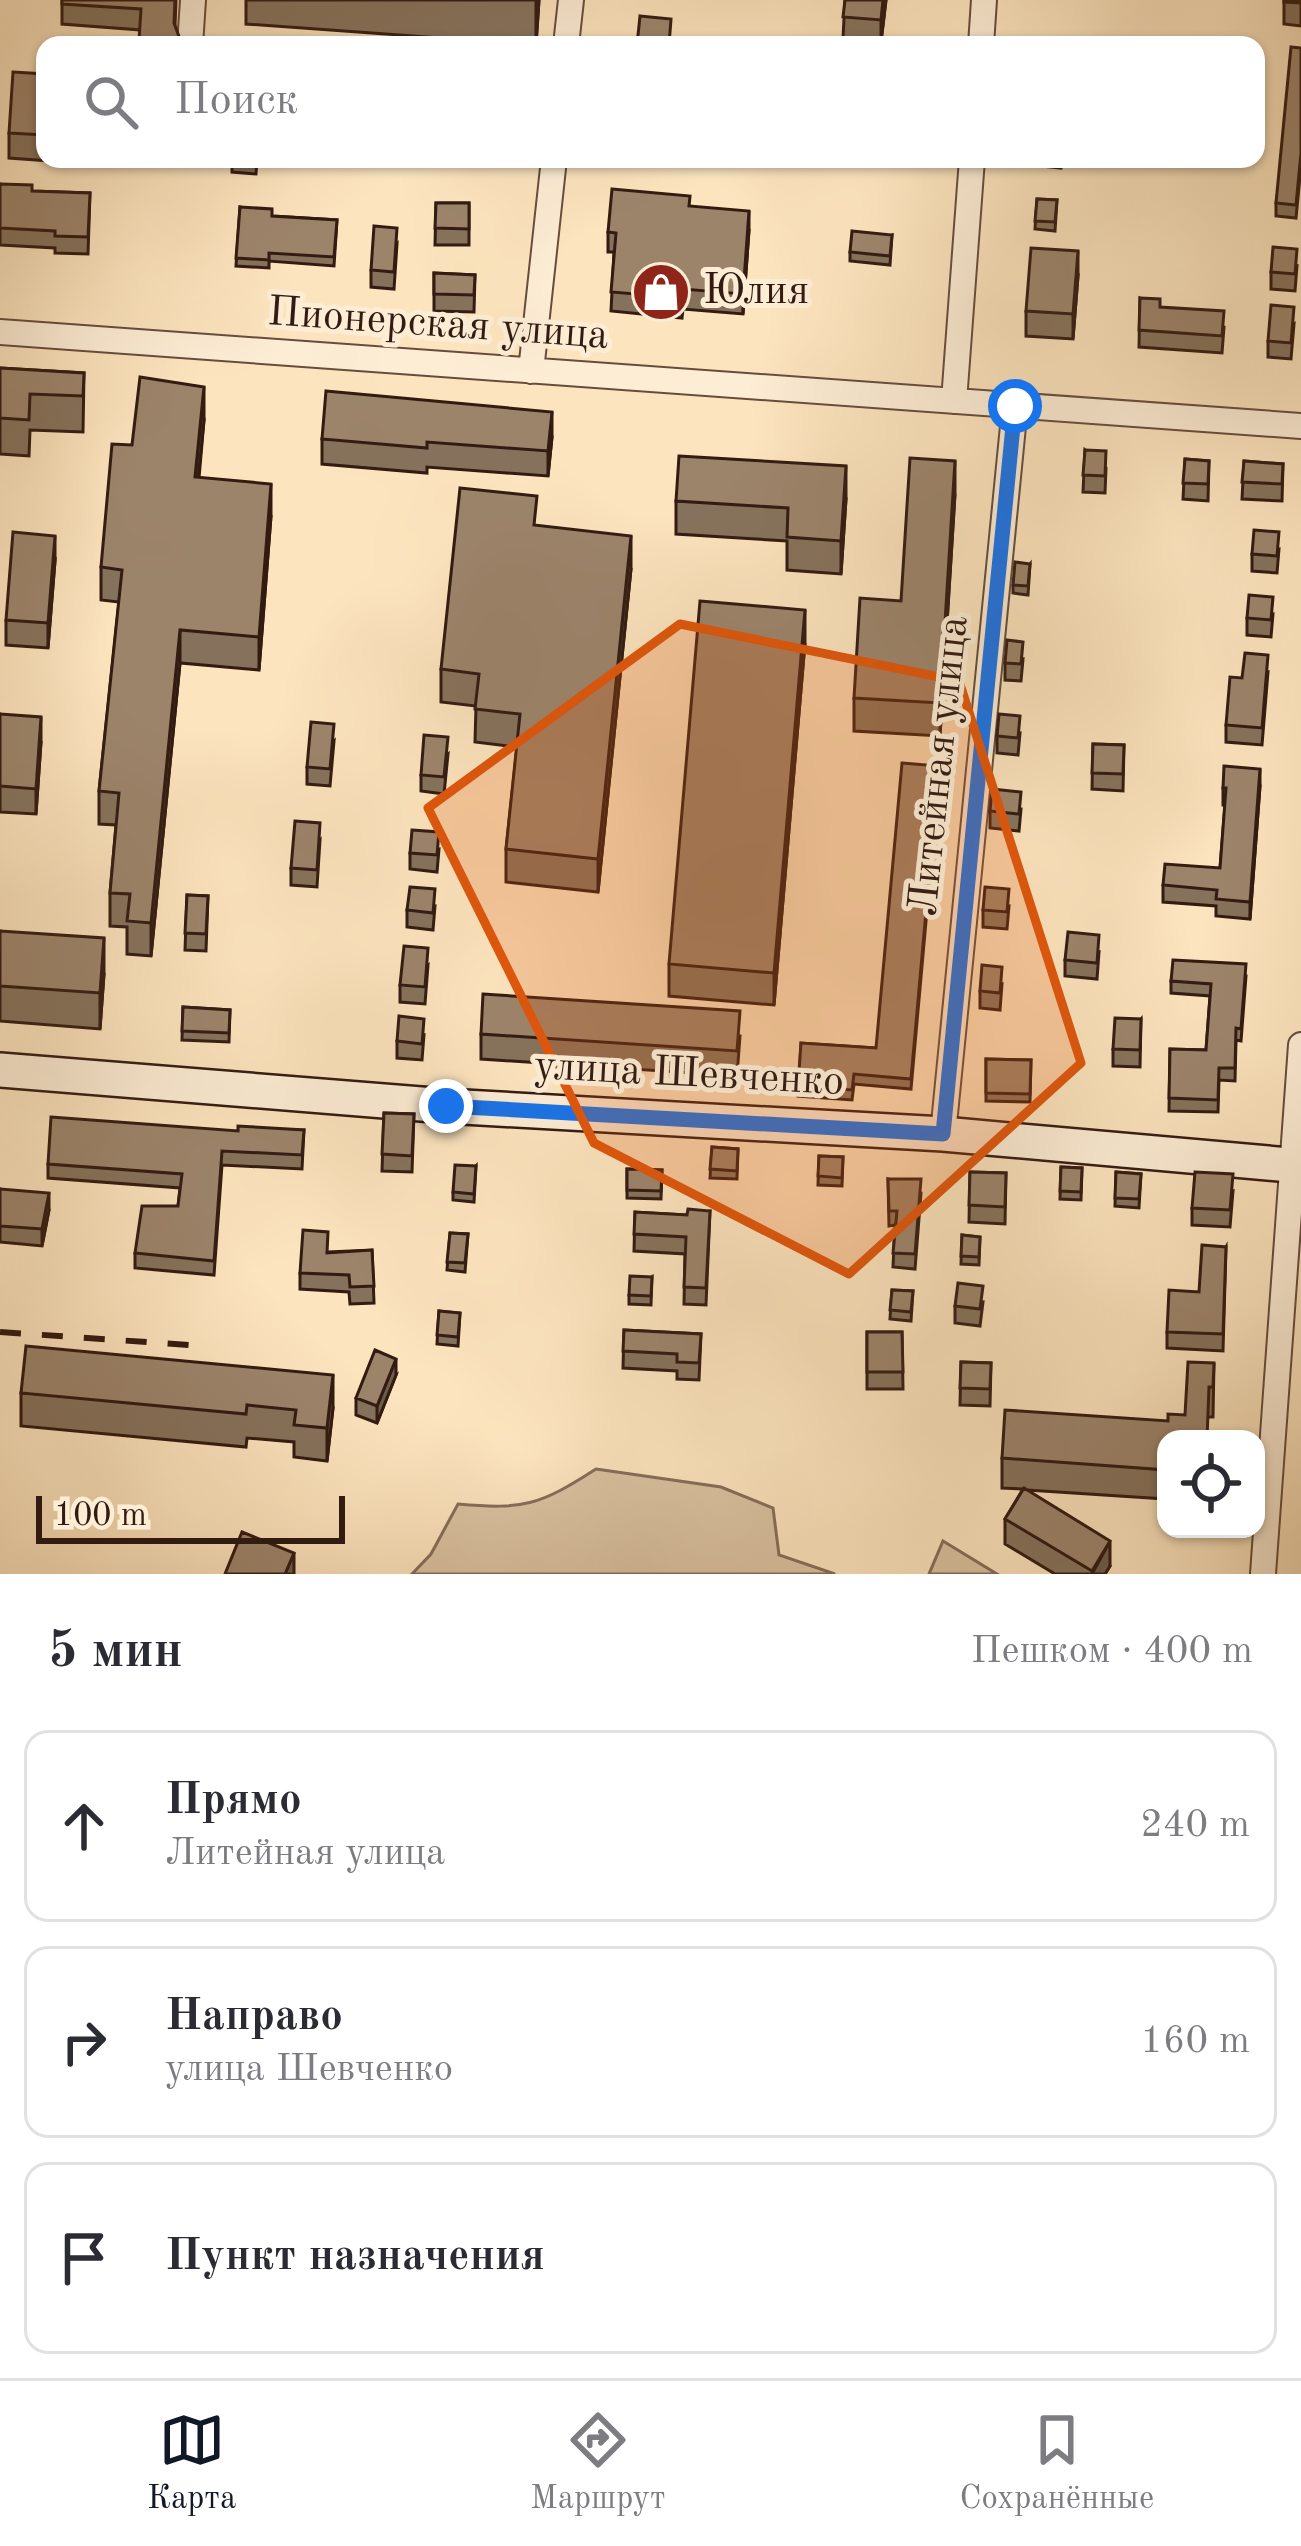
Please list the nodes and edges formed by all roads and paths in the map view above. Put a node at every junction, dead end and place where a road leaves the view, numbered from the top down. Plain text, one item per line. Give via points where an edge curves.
1 (193, 0) edge
2 (571, 0) edge
3 (984, 0) edge
4 (191, 36) edge
5 (567, 36) edge
6 (982, 36) edge
7 (553, 168) edge
8 (971, 168) edge
9 (0, 332) edge
10 (530, 371) junction
11 (954, 401) junction
12 (1015, 406) junction
13 (1301, 426) edge
14 (1301, 1046) edge
15 (0, 1070) edge
16 (943, 1134) junction
17 (1296, 1166) edge
18 (1263, 1574) edge

1 - 4 street
2 - 5 street
3 - 6 street
7 - 10 street
8 - 11 street
9 - 10 street, Пионерская улица
10 - 11 street, Пионерская улица
11 - 12 street, Пионерская улица
12 - 13 street, Пионерская улица
12 - 16 street, Литейная улица
14 - 17 street
15 - 16 street, улица Шевченко
16 - 17 street, улица Шевченко
17 - 18 street

